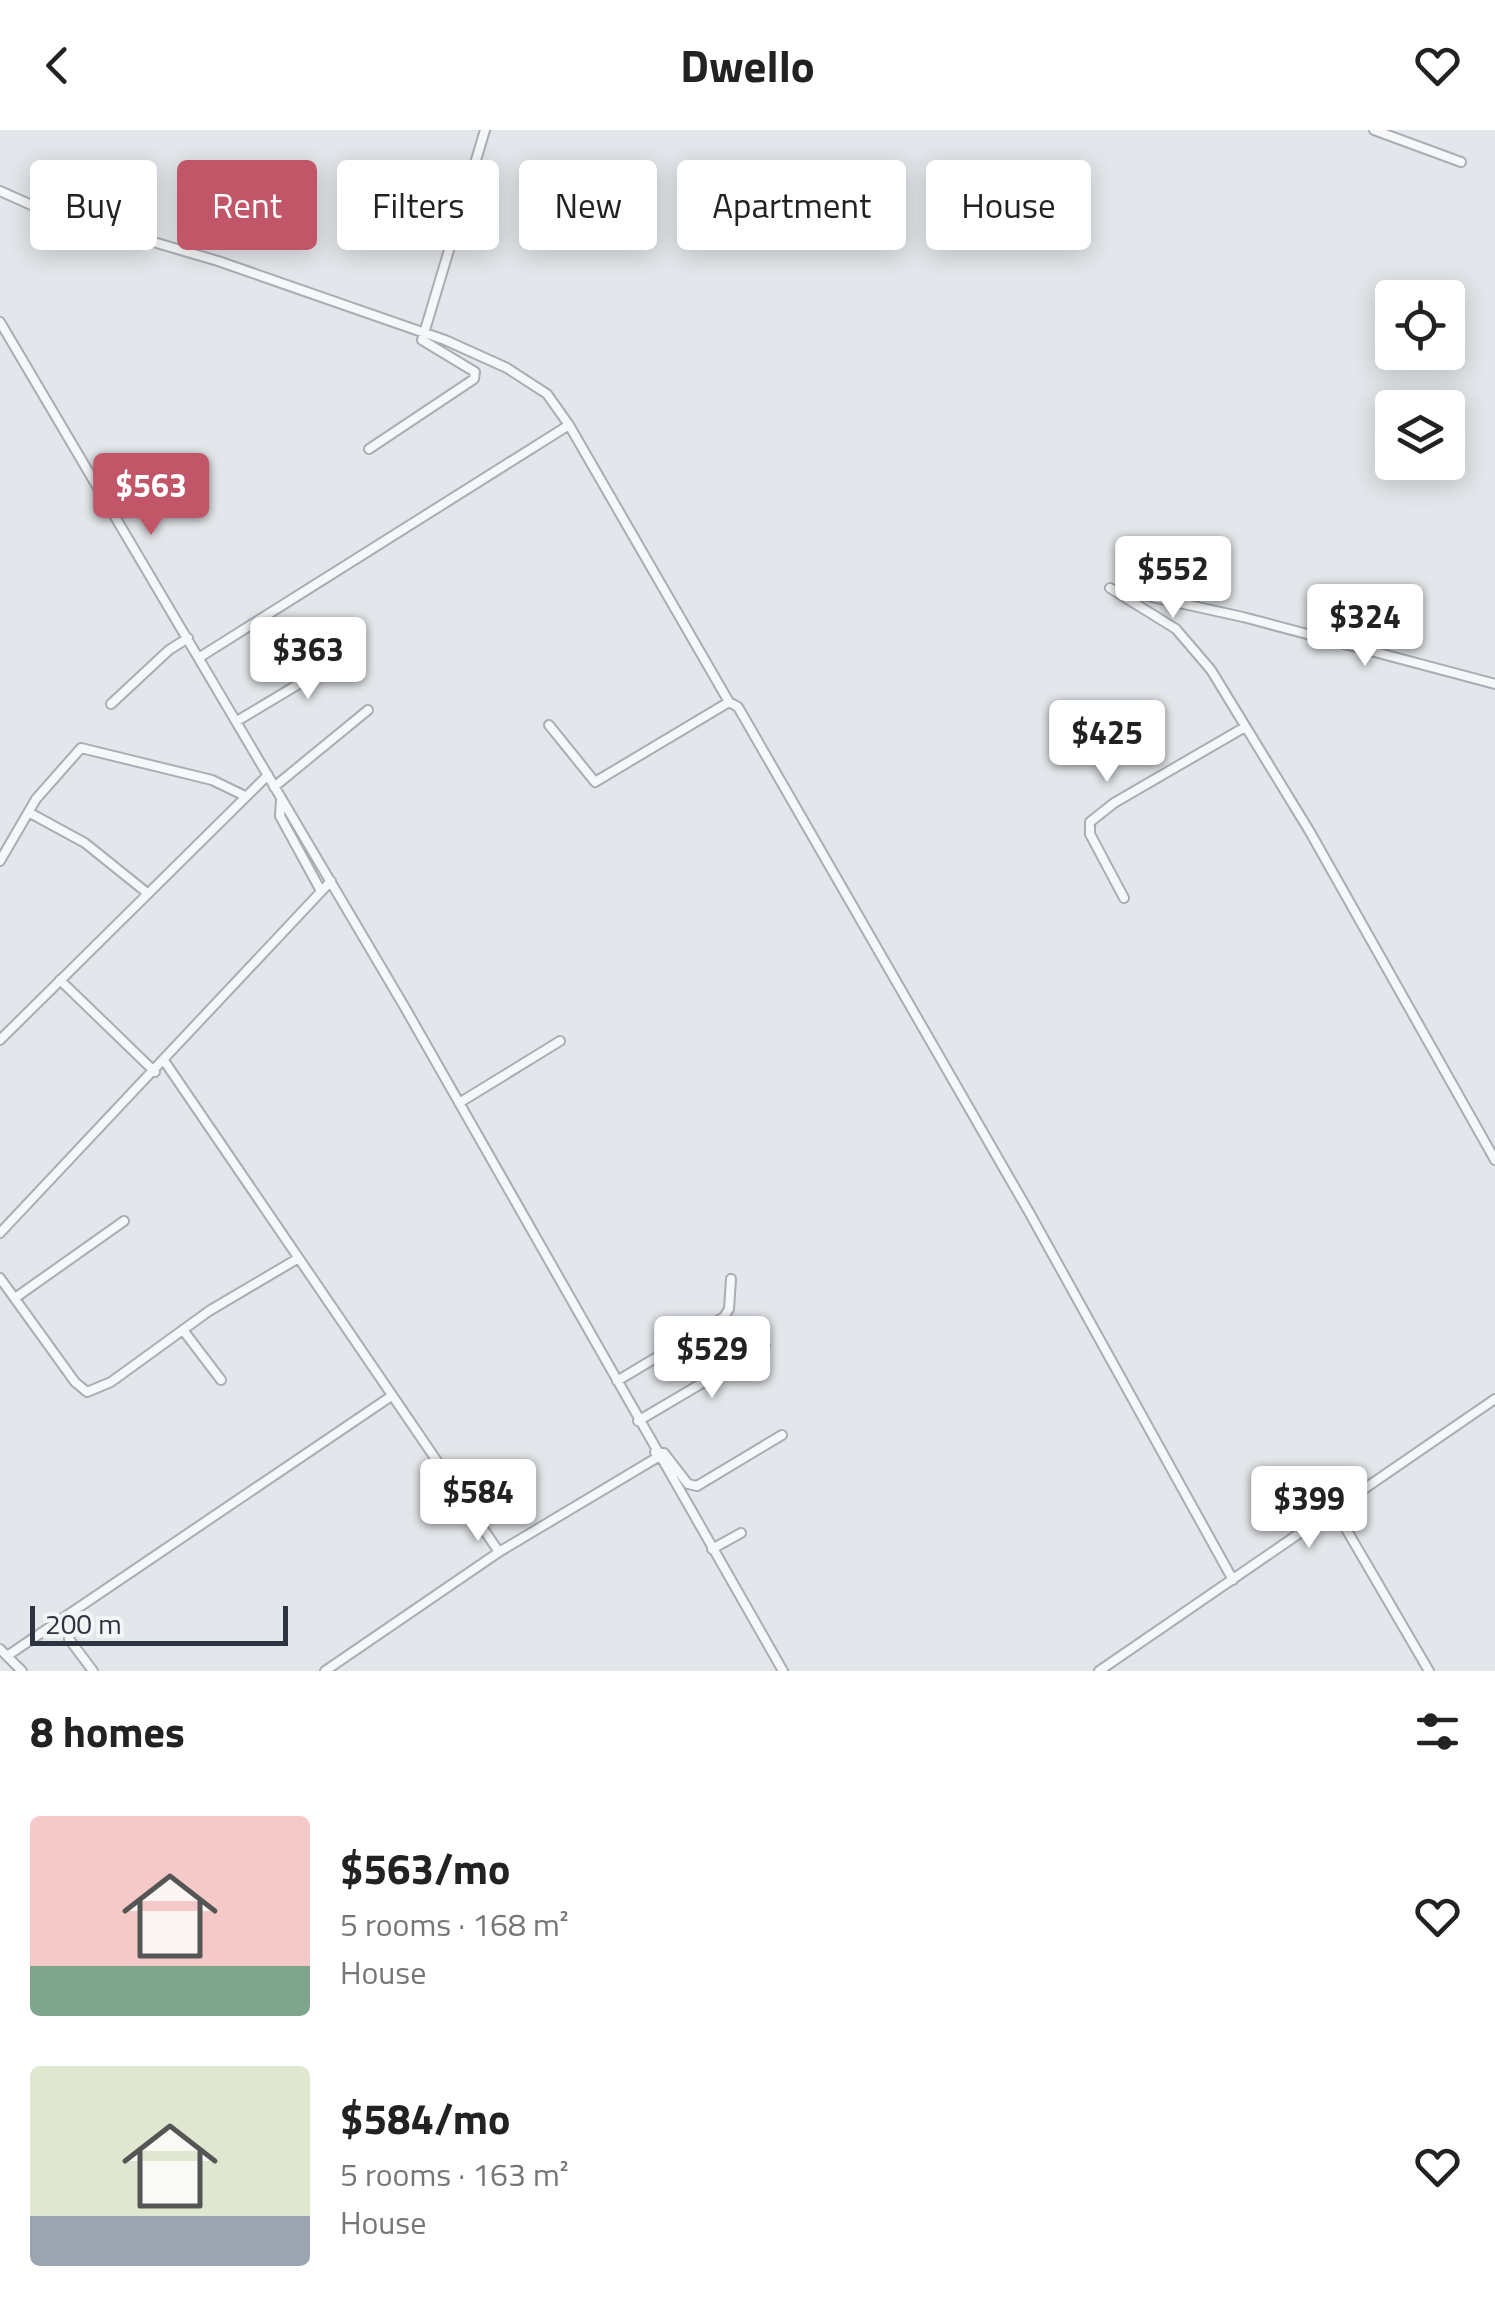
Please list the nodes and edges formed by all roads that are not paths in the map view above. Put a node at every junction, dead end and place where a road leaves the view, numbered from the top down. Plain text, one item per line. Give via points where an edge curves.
1 (484, 130) edge
2 (1374, 130) edge
3 (1461, 162) dead end
4 (0, 191) edge
5 (0, 322) edge
6 (422, 332) junction
7 (570, 424) junction
8 (369, 449) dead end
9 (188, 638) junction
10 (359, 648) dead end
11 (200, 657) junction
12 (1495, 684) edge
13 (729, 702) junction
14 (111, 704) dead end
15 (368, 710) dead end
16 (237, 721) junction
17 (549, 725) dead end
18 (1244, 727) junction
19 (268, 775) junction
20 (274, 788) junction
21 (245, 796) junction
22 (282, 800) junction
23 (30, 813) junction
24 (0, 861) edge
25 (331, 881) junction
26 (321, 891) junction
27 (146, 892) junction
28 (1124, 898) dead end
29 (60, 980) junction
30 (0, 1040) edge
31 (560, 1041) dead end
32 (165, 1062) junction
33 (155, 1072) junction
34 (459, 1103) junction
35 (1495, 1160) edge
36 (124, 1220) dead end
37 (0, 1233) edge
38 (297, 1259) junction
39 (0, 1278) edge
40 (731, 1278) dead end
41 (15, 1298) junction
42 (183, 1330) junction
43 (765, 1346) dead end
44 (221, 1380) dead end
45 (617, 1381) junction
46 (390, 1397) junction
47 (1495, 1400) edge
48 (638, 1421) junction
49 (782, 1435) dead end
50 (657, 1455) junction
51 (1335, 1510) junction
52 (741, 1532) dead end
53 (712, 1548) junction
54 (500, 1552) junction
55 (1233, 1580) junction
56 (68, 1639) dead end
57 (4, 1652) edge
58 (22, 1671) edge
59 (92, 1671) edge
60 (325, 1671) edge
61 (783, 1671) edge
62 (1098, 1671) edge
63 (1429, 1671) edge

1 - 6 street
2 - 3 street
4 - 6 street
5 - 9 street
6 - 7 street via 507,368 546,394
6 - 8 street via 428,348 475,372 474,379
7 - 11 street
7 - 13 street
9 - 11 street
9 - 14 street
10 - 16 street
11 - 16 street
12 - 18 street via 1110,588 1176,629 1211,670
13 - 17 street via 595,782
13 - 55 street via 758,738
15 - 20 street
16 - 19 street
18 - 28 street via 1090,822
18 - 35 street
19 - 20 street
19 - 21 street
20 - 22 street
21 - 23 street via 212,780 81,748
21 - 27 street
22 - 25 street
22 - 26 street via 280,816
23 - 24 street
23 - 27 street via 85,843
25 - 26 street
25 - 34 street
26 - 32 street
27 - 29 street
29 - 30 street
29 - 33 street
31 - 34 street
32 - 33 street
32 - 38 street
33 - 37 street
34 - 45 street
36 - 41 street
38 - 42 street
38 - 46 street
39 - 41 street
40 - 45 street via 724,1317
41 - 42 street via 87,1392
42 - 44 street
43 - 48 street
45 - 48 street
46 - 54 street
46 - 57 street
47 - 51 street
48 - 50 street
49 - 50 street via 697,1486 664,1453
50 - 53 street
50 - 54 street
51 - 55 street
51 - 63 street
52 - 53 street
53 - 61 street
54 - 60 street
55 - 62 street
56 - 59 street
57 - 58 street

